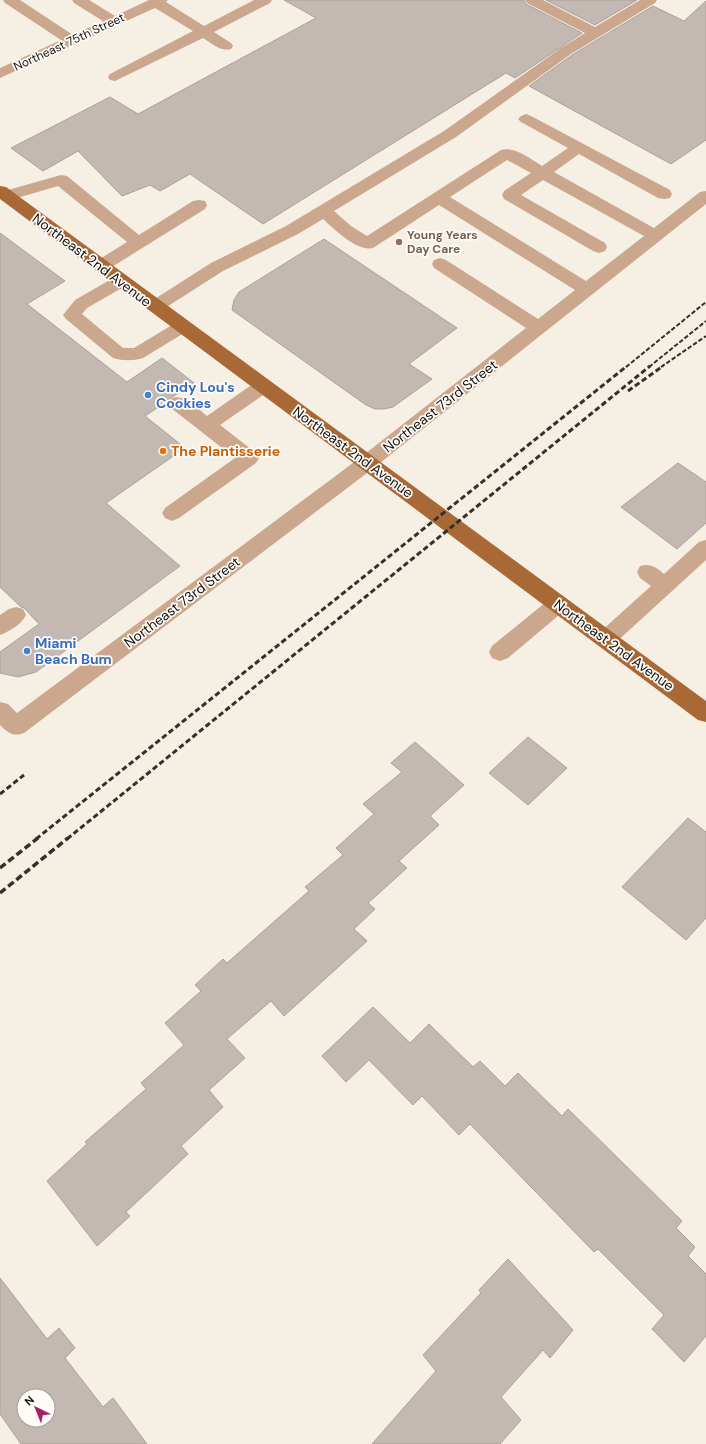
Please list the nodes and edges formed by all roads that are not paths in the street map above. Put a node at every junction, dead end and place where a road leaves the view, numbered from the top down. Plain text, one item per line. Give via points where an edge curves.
1 (10, 0) edge
2 (79, 0) edge
3 (265, 0) edge
4 (532, 0) edge
5 (650, 0) edge
6 (158, 1) edge
7 (114, 22) junction
8 (203, 32) junction
9 (595, 33) junction
10 (72, 41) junction
11 (226, 46) dead end
12 (0, 74) edge
13 (115, 77) dead end
14 (526, 119) dead end
15 (578, 148) junction
16 (542, 172) junction
17 (3, 194) edge
18 (664, 194) dead end
19 (706, 196) edge
20 (438, 198) junction
21 (199, 205) dead end
22 (324, 211) junction
23 (656, 236) junction
24 (138, 243) junction
25 (599, 248) dead end
26 (440, 264) dead end
27 (100, 266) junction
28 (121, 281) junction
29 (588, 290) junction
30 (156, 306) junction
31 (183, 326) junction
32 (539, 328) junction
33 (264, 386) junction
34 (178, 403) dead end
35 (207, 425) junction
36 (368, 462) junction
37 (172, 513) dead end
38 (706, 548) edge
39 (647, 572) dead end
40 (665, 585) junction
41 (558, 604) junction
42 (606, 639) junction
43 (500, 652) dead end
44 (0, 711) edge
45 (706, 713) edge

1 - 10 street
2 - 7 street
3 - 8 street
4 - 9 street
5 - 9 street
6 - 7 street, Northeast 75th Street
6 - 8 street
7 - 10 street, Northeast 75th Street
8 - 11 street
8 - 13 street
9 - 22 street via 450,134
10 - 12 street, Northeast 75th Street
14 - 15 street
15 - 16 street
15 - 18 street
16 - 20 street via 507,153
16 - 23 street
16 - 25 street via 510,195
17 - 24 street via 61,180
17 - 27 main road, Northeast 2nd Avenue
19 - 23 street, Northeast 73rd Street
20 - 22 street via 367,244 345,230
20 - 29 street
21 - 24 street
22 - 30 street via 217,267
23 - 29 street, Northeast 73rd Street
24 - 27 street
26 - 32 street
27 - 28 main road, Northeast 2nd Avenue
28 - 30 main road, Northeast 2nd Avenue
28 - 31 street via 81,304 72,315 119,354 137,354
29 - 32 street, Northeast 73rd Street
30 - 31 main road, Northeast 2nd Avenue
31 - 33 main road, Northeast 2nd Avenue
32 - 36 street, Northeast 73rd Street
33 - 35 street
33 - 36 main road, Northeast 2nd Avenue
34 - 35 street
35 - 37 street via 249,458
36 - 41 main road, Northeast 2nd Avenue
36 - 44 street, Northeast 73rd Street via 16,726
38 - 40 street
39 - 40 street
40 - 42 street
41 - 42 main road, Northeast 2nd Avenue
41 - 43 street
42 - 45 main road, Northeast 2nd Avenue

